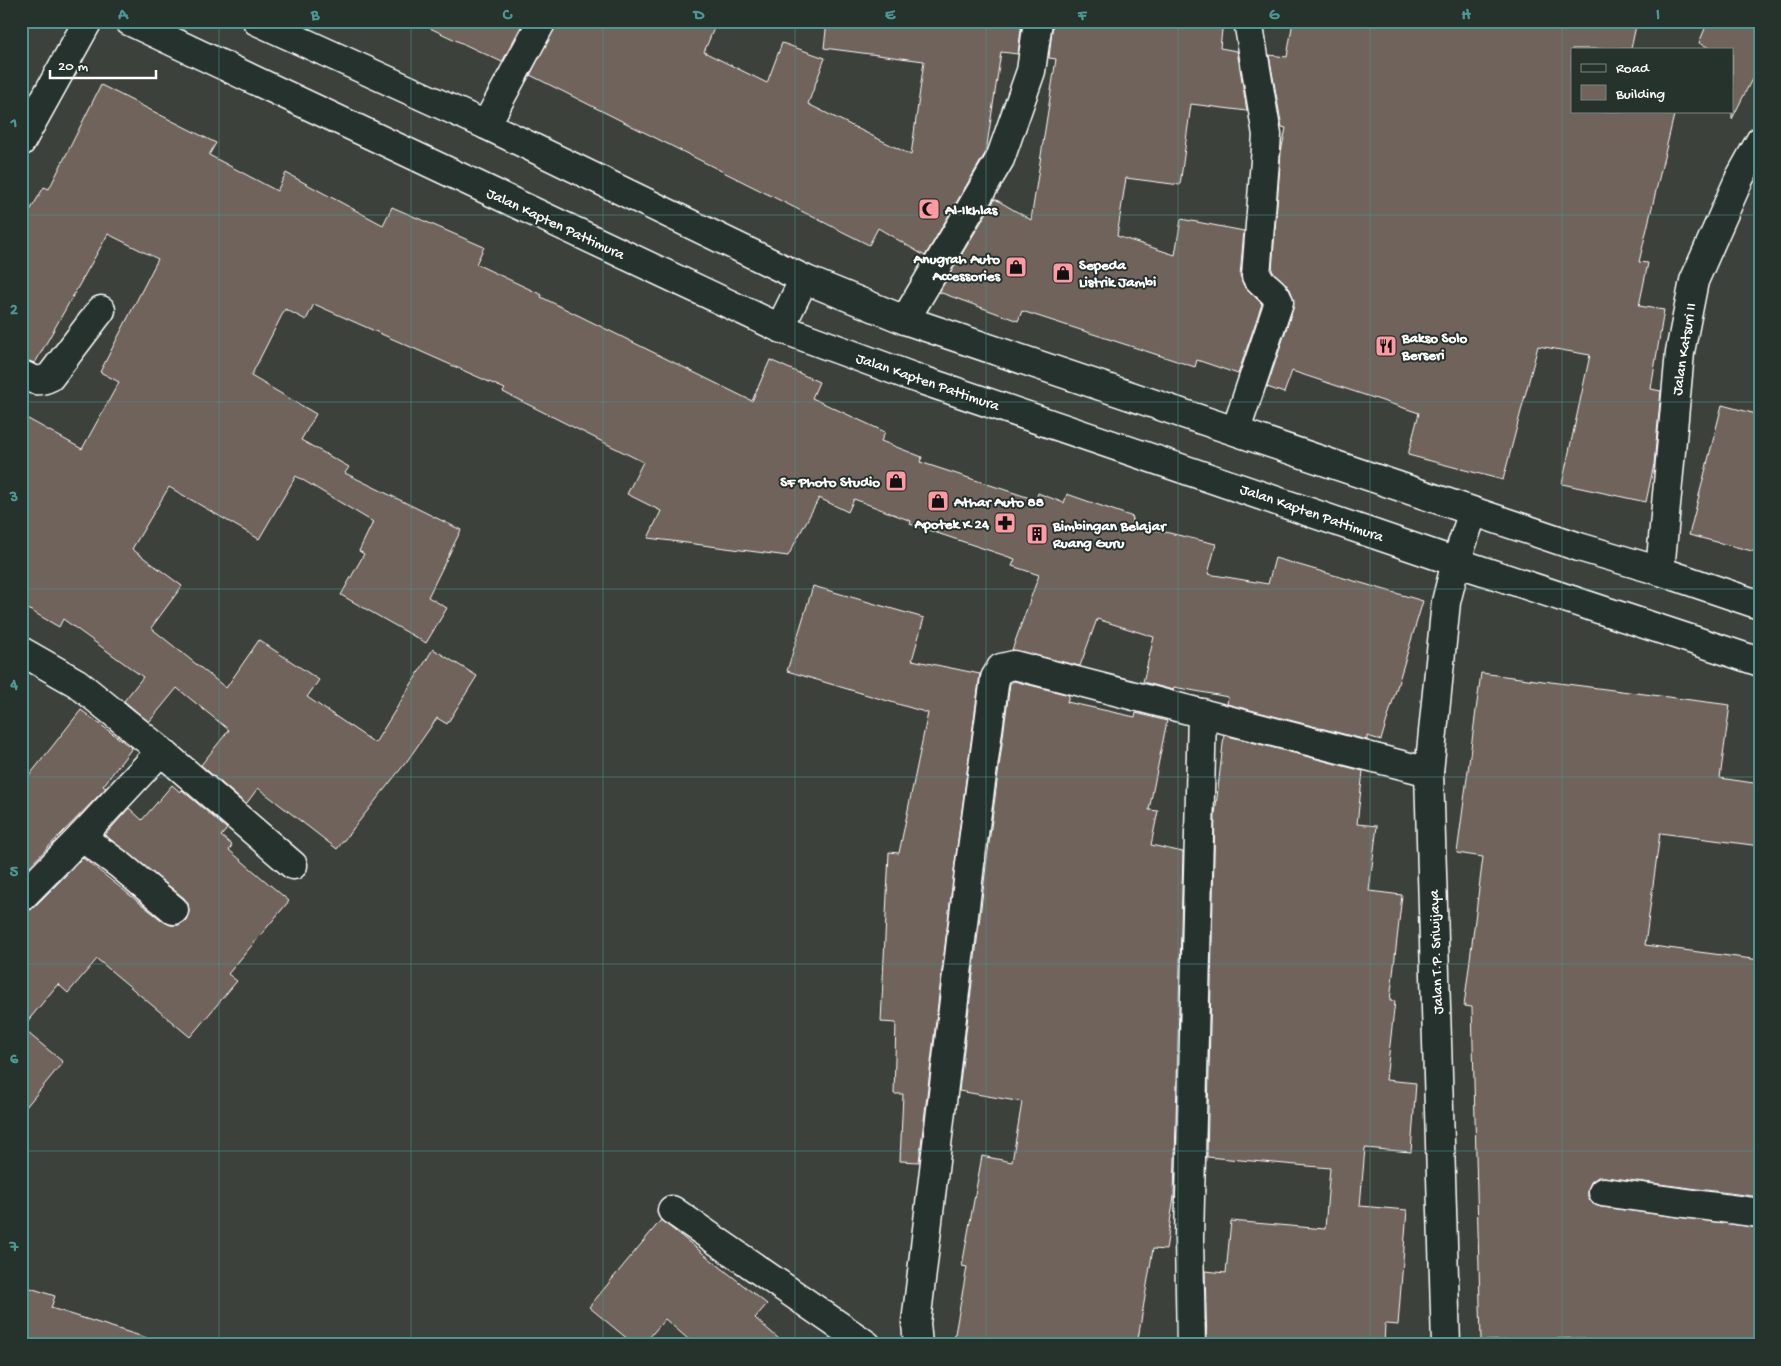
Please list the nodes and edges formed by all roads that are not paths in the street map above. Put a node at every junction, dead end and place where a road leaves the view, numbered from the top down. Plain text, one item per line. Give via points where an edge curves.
1 (88, 21) edge
2 (128, 21) edge
3 (257, 21) edge
4 (542, 21) edge
5 (1038, 21) edge
6 (1248, 21) edge
7 (486, 125) junction
8 (1760, 141) edge
9 (21, 142) edge
10 (804, 279) junction
11 (101, 310) dead end
12 (905, 320) junction
13 (780, 328) junction
14 (21, 374) edge
15 (1236, 430) junction
16 (1473, 512) junction
17 (1456, 562) junction
18 (1660, 571) junction
19 (1760, 605) edge
20 (21, 650) edge
21 (1760, 662) edge
22 (1202, 713) junction
23 (161, 751) junction
24 (1429, 772) junction
25 (81, 837) junction
26 (293, 865) dead end
27 (21, 898) edge
28 (174, 910) dead end
29 (1603, 1192) dead end
30 (672, 1210) dead end
31 (1760, 1213) edge
32 (867, 1345) edge
33 (918, 1345) edge
34 (1191, 1345) edge
35 (1446, 1345) edge

1 - 9 street
2 - 13 street, Jalan Kapten Pattimura
3 - 7 street
4 - 7 street
5 - 12 street via 1030,71 1000,159
6 - 15 street via 1267,135 1256,276 1276,294 1279,302
7 - 10 street
8 - 18 street, Jalan Katsuri II via 1694,281 1680,352
10 - 12 street
10 - 13 street
11 - 14 street via 50,377 34,381
12 - 15 street
13 - 17 street, Jalan Kapten Pattimura via 913,377
15 - 16 street
16 - 17 street, Jalan T.P. Sriwijaya
16 - 18 street
17 - 21 street, Jalan Kapten Pattimura
17 - 24 street, Jalan T.P. Sriwijaya via 1446,602
18 - 19 street
20 - 23 street via 77,683
22 - 24 street
22 - 33 street via 1014,665 1001,668 995,678 916,1323
22 - 34 street via 1189,1238
23 - 25 street
23 - 26 street
24 - 35 street, Jalan T.P. Sriwijaya
25 - 27 street
25 - 28 street
29 - 31 street
30 - 32 street

